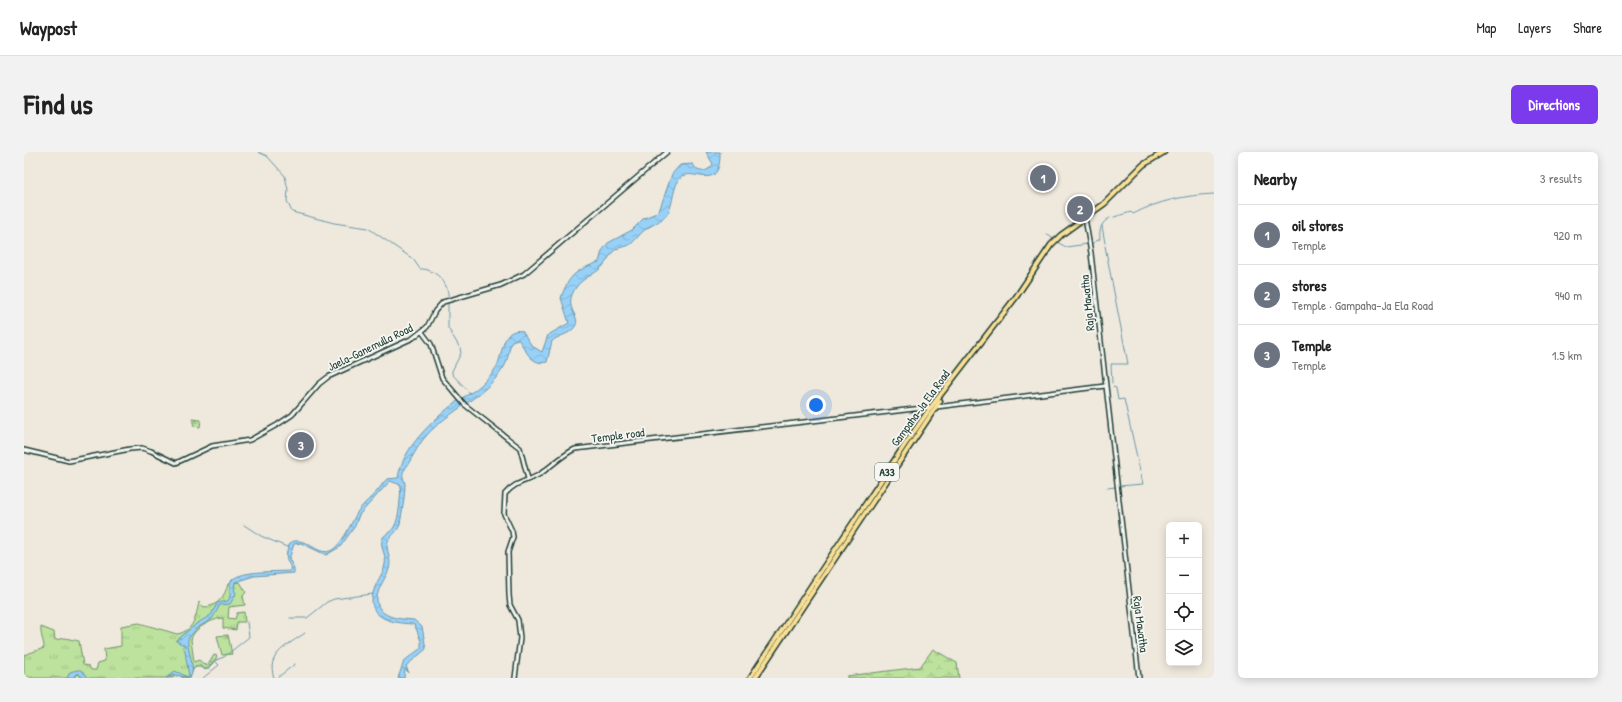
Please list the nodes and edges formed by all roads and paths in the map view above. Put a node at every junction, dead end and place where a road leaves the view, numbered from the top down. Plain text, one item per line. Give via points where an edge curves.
1 (667, 152) edge
2 (1164, 152) edge
3 (1085, 218) junction
4 (422, 332) junction
5 (1105, 386) junction
6 (933, 407) junction
7 (24, 450) edge
8 (528, 479) junction
9 (515, 678) edge
10 (750, 678) edge
11 (755, 678) edge
12 (1139, 678) edge

1 - 4 street, Jaela-Ganemulla Road via 524,274 501,285 445,301 435,311
2 - 3 highway, Gampaha-Ja Ela Road / A33 via 1143,165 1104,204
3 - 5 street, Raja Mawatha
3 - 6 highway, Gampaha-Ja Ela Road / A33 via 1054,241
4 - 7 street, Jaela-Ganemulla Road via 328,378 319,384 292,415 259,435 247,441 212,446 177,463 142,448 69,461
4 - 8 street via 431,344 442,378 465,405 520,448
5 - 6 street, Temple road
5 - 12 street, Raja Mawatha
6 - 8 street, Temple road via 575,449
6 - 10 highway, Gampaha-Ja Ela Road / A33
6 - 11 highway, Gampaha-Ja Ela Road / A33
8 - 9 street, Temple road via 512,487 505,494 504,501 504,514 513,537 508,552 510,605 518,620 520,638

